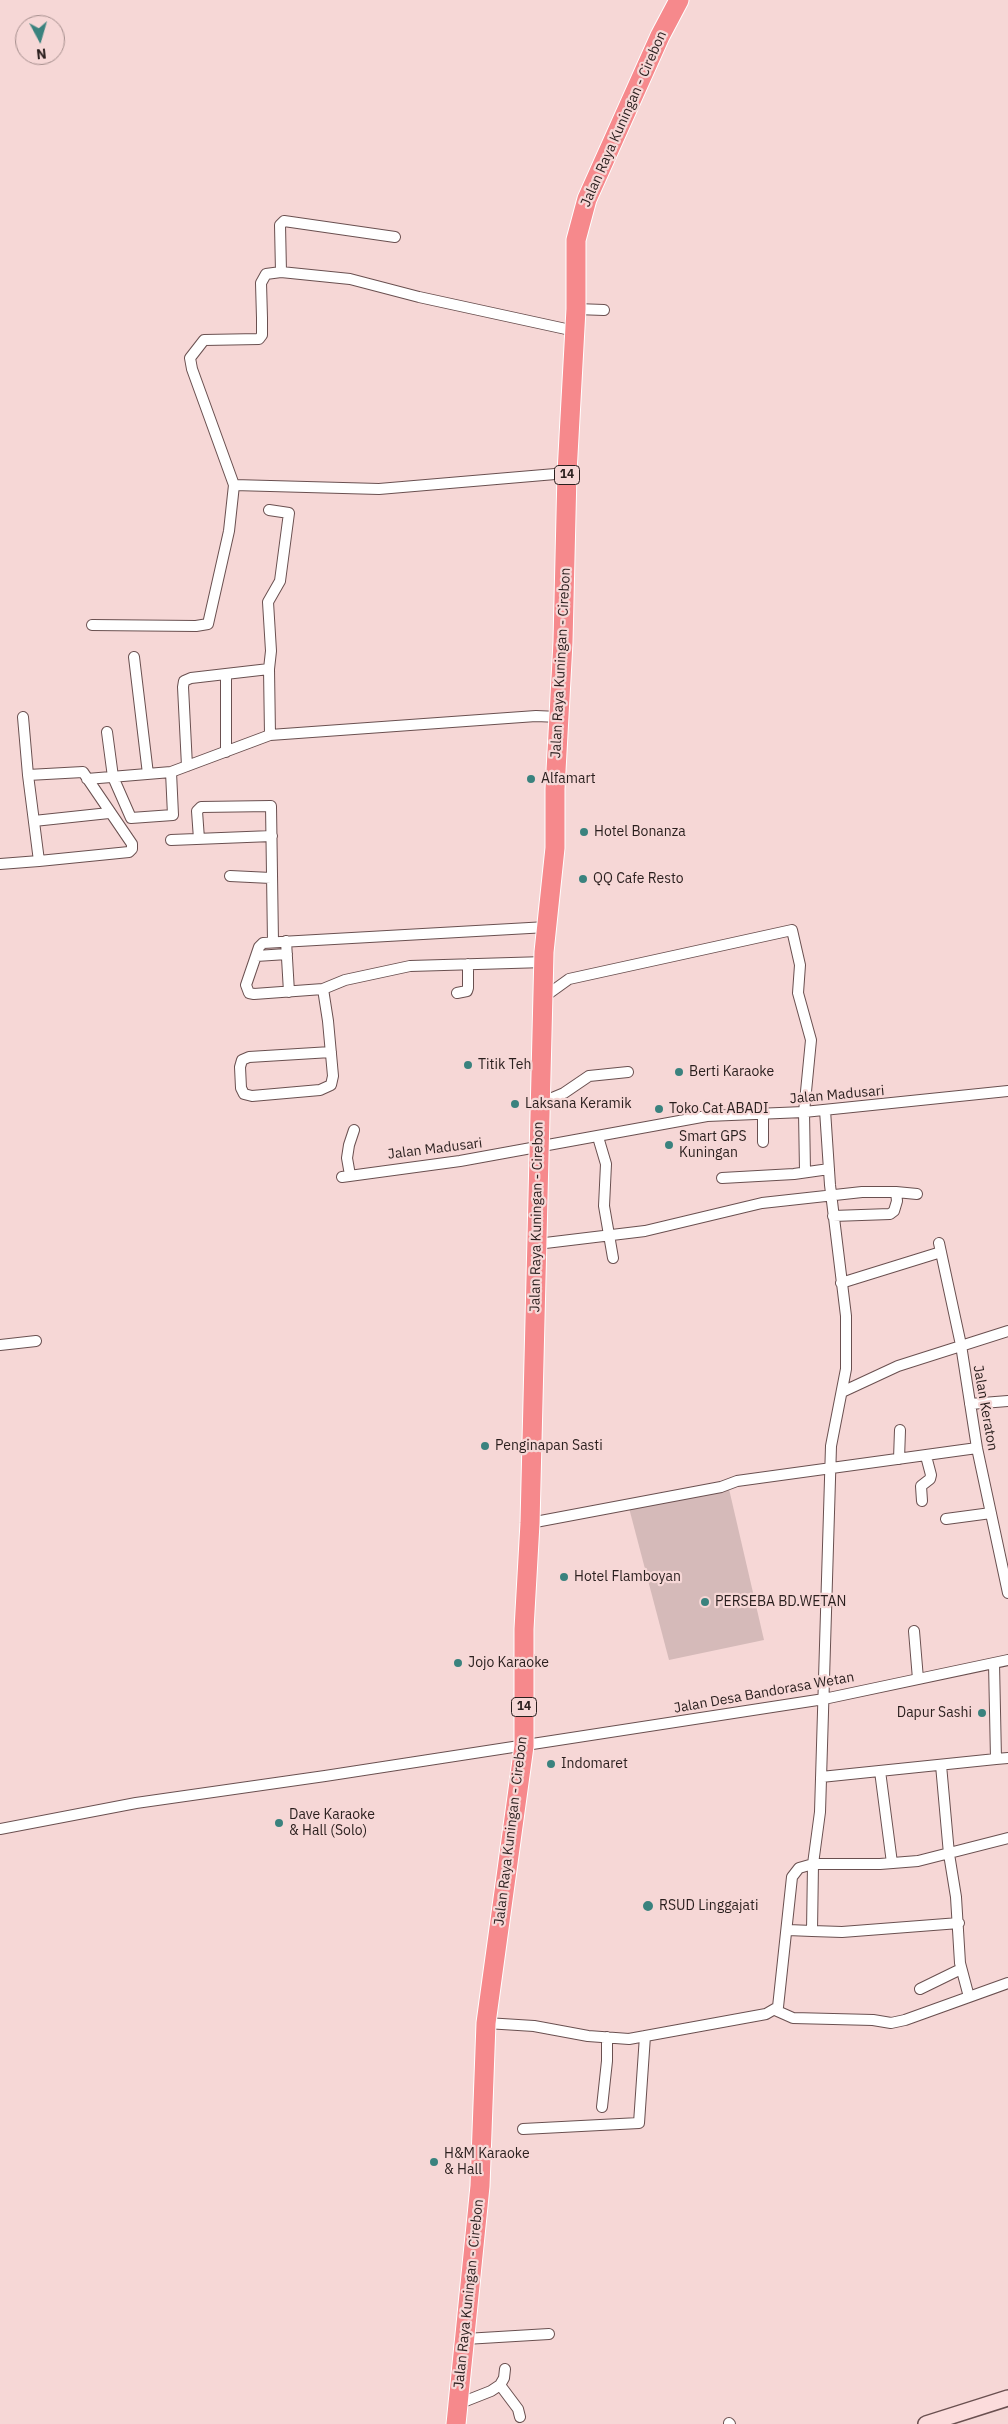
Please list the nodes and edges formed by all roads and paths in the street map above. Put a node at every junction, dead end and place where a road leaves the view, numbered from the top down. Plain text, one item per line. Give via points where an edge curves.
1 (679, 0) edge
2 (394, 237) dead end
3 (281, 272) junction
4 (576, 309) junction
5 (604, 310) dead end
6 (574, 331) junction
7 (567, 473) junction
8 (234, 485) junction
9 (269, 510) dead end
10 (92, 625) dead end
11 (134, 656) dead end
12 (269, 669) junction
13 (226, 675) junction
14 (23, 716) dead end
15 (559, 717) junction
16 (107, 732) dead end
17 (270, 735) junction
18 (226, 752) junction
19 (187, 766) junction
20 (171, 772) junction
21 (148, 774) junction
22 (28, 775) junction
23 (113, 777) junction
24 (87, 779) junction
25 (109, 814) junction
26 (34, 821) junction
27 (272, 836) junction
28 (199, 839) junction
29 (171, 840) dead end
30 (39, 861) junction
31 (0, 864) edge
32 (230, 876) dead end
33 (271, 878) junction
34 (547, 927) junction
35 (286, 941) junction
36 (273, 942) junction
37 (287, 954) junction
38 (256, 956) junction
39 (468, 964) junction
40 (544, 979) junction
41 (324, 989) junction
42 (289, 992) junction
43 (457, 993) dead end
44 (331, 1052) junction
45 (628, 1072) dead end
46 (1008, 1091) edge
47 (540, 1103) junction
48 (825, 1110) junction
49 (804, 1112) junction
50 (763, 1114) junction
51 (354, 1130) dead end
52 (598, 1137) junction
53 (763, 1142) dead end
54 (538, 1148) junction
55 (829, 1169) junction
56 (805, 1172) junction
57 (722, 1178) dead end
58 (896, 1192) junction
59 (917, 1194) dead end
60 (831, 1195) junction
61 (833, 1216) junction
62 (610, 1234) junction
63 (537, 1244) junction
64 (613, 1258) dead end
65 (841, 1282) junction
66 (1008, 1331) edge
67 (36, 1341) dead end
68 (0, 1345) edge
69 (961, 1345) junction
70 (842, 1392) junction
71 (1008, 1401) edge
72 (970, 1404) junction
73 (900, 1430) dead end
74 (977, 1448) junction
75 (926, 1456) junction
76 (899, 1460) junction
77 (831, 1467) junction
78 (922, 1501) dead end
79 (991, 1513) junction
80 (946, 1519) dead end
81 (530, 1523) junction
82 (1008, 1593) edge
83 (914, 1631) dead end
84 (1008, 1660) edge
85 (994, 1663) junction
86 (918, 1679) junction
87 (824, 1699) junction
88 (524, 1746) junction
89 (1008, 1758) edge
90 (996, 1759) junction
91 (941, 1765) junction
92 (880, 1771) junction
93 (821, 1777) junction
94 (0, 1829) edge
95 (1008, 1838) edge
96 (949, 1854) junction
97 (892, 1863) junction
98 (813, 1864) junction
99 (959, 1923) junction
100 (788, 1930) junction
101 (812, 1931) junction
102 (961, 1969) junction
103 (1008, 1983) edge
104 (920, 1989) dead end
105 (969, 1997) junction
106 (776, 2010) junction
107 (486, 2023) junction
108 (645, 2036) junction
109 (607, 2037) junction
110 (602, 2108) dead end
111 (523, 2129) dead end
112 (549, 2334) dead end
113 (465, 2338) junction
114 (505, 2370) dead end
115 (500, 2385) junction
116 (1008, 2398) edge
117 (458, 2404) junction
118 (520, 2417) dead end
119 (456, 2424) edge
120 (926, 2424) edge

1 - 4 highway, Jalan Raya Kuningan - Cirebon / 14 via 640,79 580,217 576,240
2 - 3 street via 284,221 280,225
3 - 6 street via 350,279
3 - 8 street via 266,274 262,278 262,335 258,338 204,340 190,358
4 - 5 street
4 - 6 highway, Jalan Raya Kuningan - Cirebon / 14
6 - 7 highway, Jalan Raya Kuningan - Cirebon / 14
7 - 8 street via 379,489
7 - 15 highway, Jalan Raya Kuningan - Cirebon / 14
8 - 10 street via 229,531 207,625
9 - 12 street via 289,513 280,581 268,602
11 - 21 street
12 - 13 street
12 - 17 street
13 - 18 street
13 - 19 street via 184,681
14 - 22 street
15 - 17 street
15 - 34 highway, Jalan Raya Kuningan - Cirebon / 14 via 555,848
16 - 23 street
17 - 18 street
18 - 19 street
19 - 20 street
20 - 21 street
20 - 23 street via 173,815 136,819 131,818
21 - 23 street
22 - 24 street via 79,771
22 - 26 street
23 - 24 street
24 - 25 street
25 - 26 street
25 - 30 street via 132,844 129,852
26 - 30 street
27 - 28 street
27 - 28 street via 273,808 267,804 199,809
27 - 33 street
28 - 29 street
30 - 31 street
32 - 33 street
33 - 36 street
34 - 35 street
34 - 40 highway, Jalan Raya Kuningan - Cirebon / 14
35 - 36 street
35 - 37 street
36 - 38 street via 259,947
37 - 38 street
37 - 42 street
38 - 42 street via 246,985 249,993
39 - 40 street
39 - 41 street via 410,966 345,980
39 - 43 street via 467,991
40 - 47 highway, Jalan Raya Kuningan - Cirebon / 14
40 - 49 street via 568,979 792,930 800,965 798,993 811,1040
41 - 42 street
41 - 44 street
44 - 44 street via 333,1082 320,1090 252,1096 244,1094 241,1088 240,1067 242,1060 249,1057
45 - 47 street via 589,1076 564,1093
46 - 48 street, Jalan Madusari
47 - 54 highway, Jalan Raya Kuningan - Cirebon / 14
48 - 49 street, Jalan Madusari
48 - 55 street
49 - 50 street, Jalan Madusari
49 - 56 street
50 - 52 street, Jalan Madusari via 707,1116
50 - 53 street
51 - 54 street, Jalan Madusari via 346,1176
52 - 54 street, Jalan Madusari
52 - 62 street via 606,1164 604,1206
54 - 63 highway, Jalan Raya Kuningan - Cirebon / 14
55 - 56 street
55 - 60 street
56 - 57 street
58 - 59 street
58 - 60 street
58 - 61 street via 897,1201 890,1214
60 - 61 street
60 - 62 street via 762,1203 645,1231
61 - 65 street
62 - 63 street
62 - 64 street
63 - 81 highway, Jalan Raya Kuningan - Cirebon / 14
65 - 69 street, Jalan Keraton via 940,1248
65 - 70 street via 846,1334
66 - 69 street
67 - 68 street
69 - 70 street via 898,1366
69 - 72 street, Jalan Keraton
70 - 77 street via 831,1446
71 - 72 street
72 - 74 street, Jalan Keraton
73 - 76 street
74 - 75 street
74 - 79 street, Jalan Keraton
75 - 76 street
75 - 78 street via 931,1475 921,1486
76 - 77 street
77 - 81 street via 737,1481 721,1487
77 - 87 street
79 - 80 street
79 - 82 street, Jalan Keraton
81 - 88 highway, Jalan Raya Kuningan - Cirebon / 14 via 524,1629
83 - 86 street
84 - 85 street, Jalan Desa Bandorasa Wetan
85 - 86 street, Jalan Desa Bandorasa Wetan
85 - 90 street
86 - 87 street, Jalan Desa Bandorasa Wetan
87 - 88 street, Jalan Desa Bandorasa Wetan
87 - 93 street
88 - 94 street, Jalan Desa Bandorasa Wetan via 136,1803
88 - 107 highway, Jalan Raya Kuningan - Cirebon / 14
89 - 90 street
90 - 91 street
91 - 92 street
91 - 96 street
92 - 93 street
92 - 97 street
93 - 98 street
95 - 96 street
96 - 97 street
96 - 99 street
97 - 98 street
98 - 100 street via 799,1868 792,1877
98 - 101 street
99 - 101 street via 842,1932
99 - 102 street
100 - 101 street
100 - 106 street
102 - 104 street
102 - 105 street
103 - 105 street
105 - 106 street via 891,2023 793,2018
106 - 108 street
107 - 109 street via 534,2026
107 - 113 highway, Jalan Raya Kuningan - Cirebon / 14 via 480,2186
108 - 109 street via 629,2039
108 - 111 street via 639,2123
109 - 110 street
112 - 113 street
113 - 117 highway, Jalan Raya Kuningan - Cirebon / 14
114 - 115 street
115 - 117 street
115 - 118 street via 518,2409
116 - 120 street
117 - 119 highway, Jalan Raya Kuningan - Cirebon / 14

